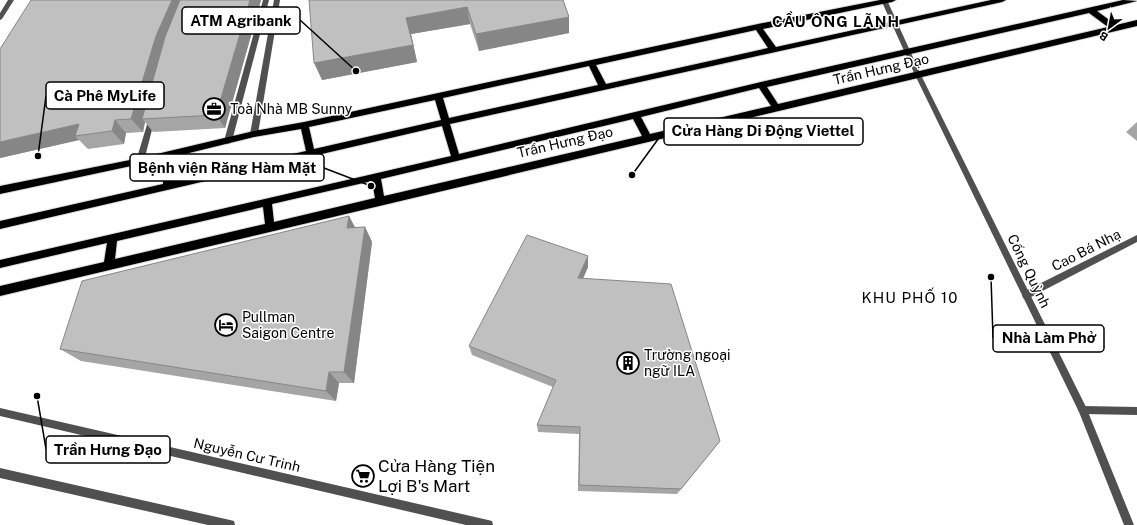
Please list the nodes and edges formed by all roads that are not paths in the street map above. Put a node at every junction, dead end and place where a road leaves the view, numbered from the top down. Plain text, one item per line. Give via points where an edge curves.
1 (11, 0) edge
2 (266, 0) edge
3 (277, 0) edge
4 (1002, 0) edge
5 (1134, 0) edge
6 (887, 1) edge
7 (1091, 10) junction
8 (0, 18) edge
9 (1137, 23) edge
10 (895, 24) junction
11 (758, 27) junction
12 (1114, 28) junction
13 (773, 49) junction
14 (908, 52) junction
15 (591, 63) junction
16 (918, 75) junction
17 (761, 85) junction
18 (603, 86) junction
19 (438, 96) junction
20 (776, 107) junction
21 (154, 110) edge
22 (636, 116) junction
23 (445, 122) junction
24 (304, 126) junction
25 (254, 134) junction
26 (647, 137) junction
27 (228, 141) junction
28 (311, 153) junction
29 (169, 155) junction
30 (456, 158) junction
31 (140, 161) junction
32 (376, 177) junction
33 (168, 186) junction
34 (0, 190) edge
35 (380, 200) junction
36 (267, 202) junction
37 (0, 224) edge
38 (270, 226) junction
39 (113, 238) junction
40 (1137, 238) edge
41 (0, 264) edge
42 (109, 265) junction
43 (0, 292) edge
44 (1026, 295) junction
45 (1083, 410) junction
46 (1137, 411) edge
47 (0, 412) edge
48 (0, 473) edge
49 (230, 525) edge
50 (488, 525) edge
51 (1129, 525) edge

1 - 8 street
2 - 27 street
3 - 25 street
4 - 10 main road
5 - 7 main road, Trần Hưng Đạo
6 - 10 street, Cống Quỳnh
6 - 11 main road
7 - 12 main road
7 - 14 main road, Trần Hưng Đạo
9 - 12 main road, Trần Hưng Đạo
10 - 13 main road
10 - 14 street, Cống Quỳnh
11 - 13 main road
11 - 15 main road
12 - 16 main road, Trần Hưng Đạo
13 - 18 main road
14 - 16 street, Cống Quỳnh
14 - 17 main road, Trần Hưng Đạo
15 - 18 main road
15 - 19 main road
16 - 20 main road, Trần Hưng Đạo
16 - 44 street, Cống Quỳnh
17 - 20 main road
17 - 22 main road, Trần Hưng Đạo
18 - 23 main road
19 - 23 main road
19 - 24 main road
20 - 26 main road, Trần Hưng Đạo
21 - 31 street
22 - 26 main road
22 - 30 main road, Trần Hưng Đạo
23 - 28 main road
23 - 30 main road
24 - 25 main road
24 - 28 main road
25 - 27 main road
26 - 35 main road, Trần Hưng Đạo
27 - 29 main road
28 - 33 main road
29 - 31 main road
29 - 33 main road
30 - 32 main road, Trần Hưng Đạo
31 - 34 main road
32 - 35 main road
32 - 36 main road, Trần Hưng Đạo
33 - 37 main road
35 - 38 main road, Trần Hưng Đạo
36 - 38 main road
36 - 39 main road, Trần Hưng Đạo
38 - 42 main road, Trần Hưng Đạo
39 - 41 main road, Trần Hưng Đạo
39 - 42 main road
40 - 44 street, Cao Bá Nhạ
42 - 43 main road, Trần Hưng Đạo
44 - 45 street, Cống Quỳnh
45 - 46 street
45 - 51 street, Cống Quỳnh
47 - 50 street, Nguyễn Cư Trinh
48 - 49 street

